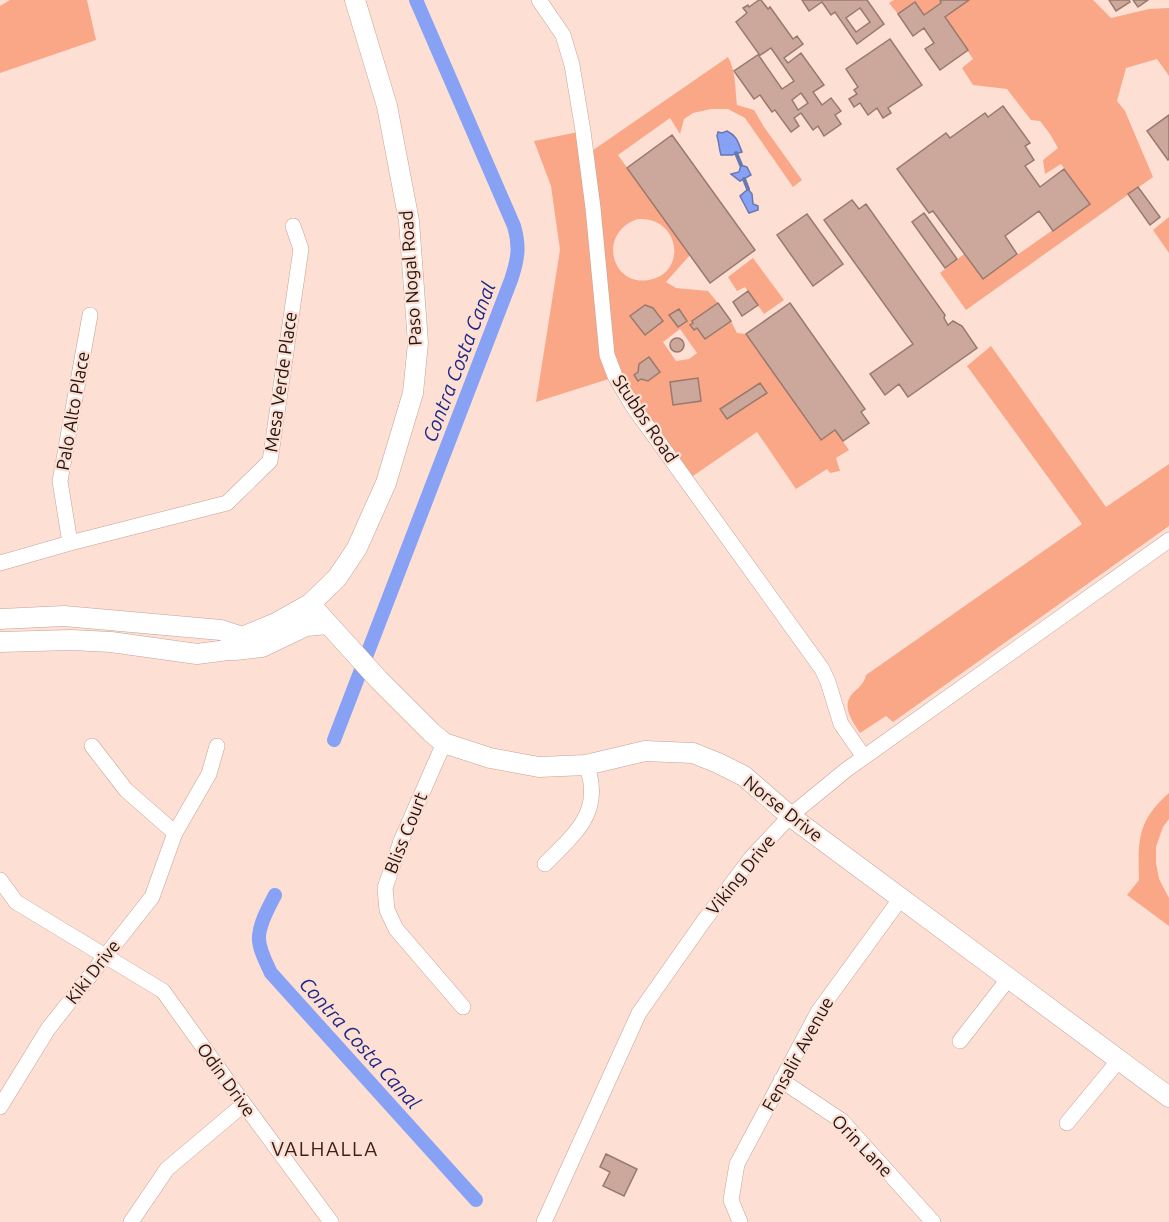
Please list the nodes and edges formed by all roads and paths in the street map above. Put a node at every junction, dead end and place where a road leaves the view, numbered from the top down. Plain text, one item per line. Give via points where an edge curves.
1 (355, 0) edge
2 (539, 0) edge
3 (293, 226) dead end
4 (90, 315) dead end
5 (1169, 540) edge
6 (70, 543) junction
7 (0, 563) edge
8 (310, 604) junction
9 (0, 619) edge
10 (328, 624) junction
11 (0, 642) edge
12 (235, 643) junction
13 (444, 743) junction
14 (92, 746) dead end
15 (217, 746) dead end
16 (864, 757) junction
17 (586, 765) junction
18 (790, 816) junction
19 (175, 833) junction
20 (545, 864) dead end
21 (0, 880) edge
22 (901, 898) junction
23 (105, 957) junction
24 (1008, 978) junction
25 (463, 1007) dead end
26 (960, 1041) dead end
27 (1119, 1060) junction
28 (782, 1080) junction
29 (1169, 1097) edge
30 (244, 1104) junction
31 (0, 1107) edge
32 (1067, 1123) dead end
33 (131, 1222) edge
34 (331, 1222) edge
35 (544, 1222) edge
36 (740, 1222) edge
37 (933, 1222) edge

1 - 8 street, Paso Nogal Road via 387,106 410,221 418,343 413,393 386,483 357,548 337,578
2 - 16 street, Stubbs Road via 563,35 572,65 593,207 607,355 615,376 822,669 841,724
3 - 6 street, Mesa Verde Place via 301,249 270,461 226,503
4 - 6 street, Palo Alto Place via 60,481
5 - 16 street, Viking Drive
6 - 7 street, Mesa Verde Place
8 - 10 street, Norse Drive
8 - 12 street, Paso Nogal Road
9 - 12 street via 63,616 221,630
10 - 12 street via 306,626 261,647 235,650
10 - 13 street, Norse Drive
11 - 12 street, Paso Nogal Road via 111,642 197,654
13 - 17 street, Norse Drive via 490,758 539,767
13 - 25 street, Bliss Court via 385,888 387,910 396,929
14 - 19 street via 126,790
15 - 19 street, Kiki Drive via 208,774
16 - 18 street, Viking Drive
17 - 18 street, Norse Drive via 645,751 693,753 744,776
17 - 20 street via 591,805 580,828
18 - 22 street, Norse Drive
18 - 35 street, Viking Drive via 751,858 639,1013
19 - 23 street, Kiki Drive via 152,897
21 - 23 street, Odin Drive via 16,902
22 - 24 street, Norse Drive
22 - 28 street, Fensalir Avenue via 818,1012
23 - 30 street, Odin Drive via 163,991
23 - 31 street, Kiki Drive via 48,1029
24 - 26 street
24 - 27 street, Norse Drive
27 - 29 street, Norse Drive
27 - 32 street
28 - 36 street, Fensalir Avenue via 737,1164 730,1200
28 - 37 street, Orin Lane via 842,1121
30 - 33 street via 167,1169
30 - 34 street, Odin Drive

